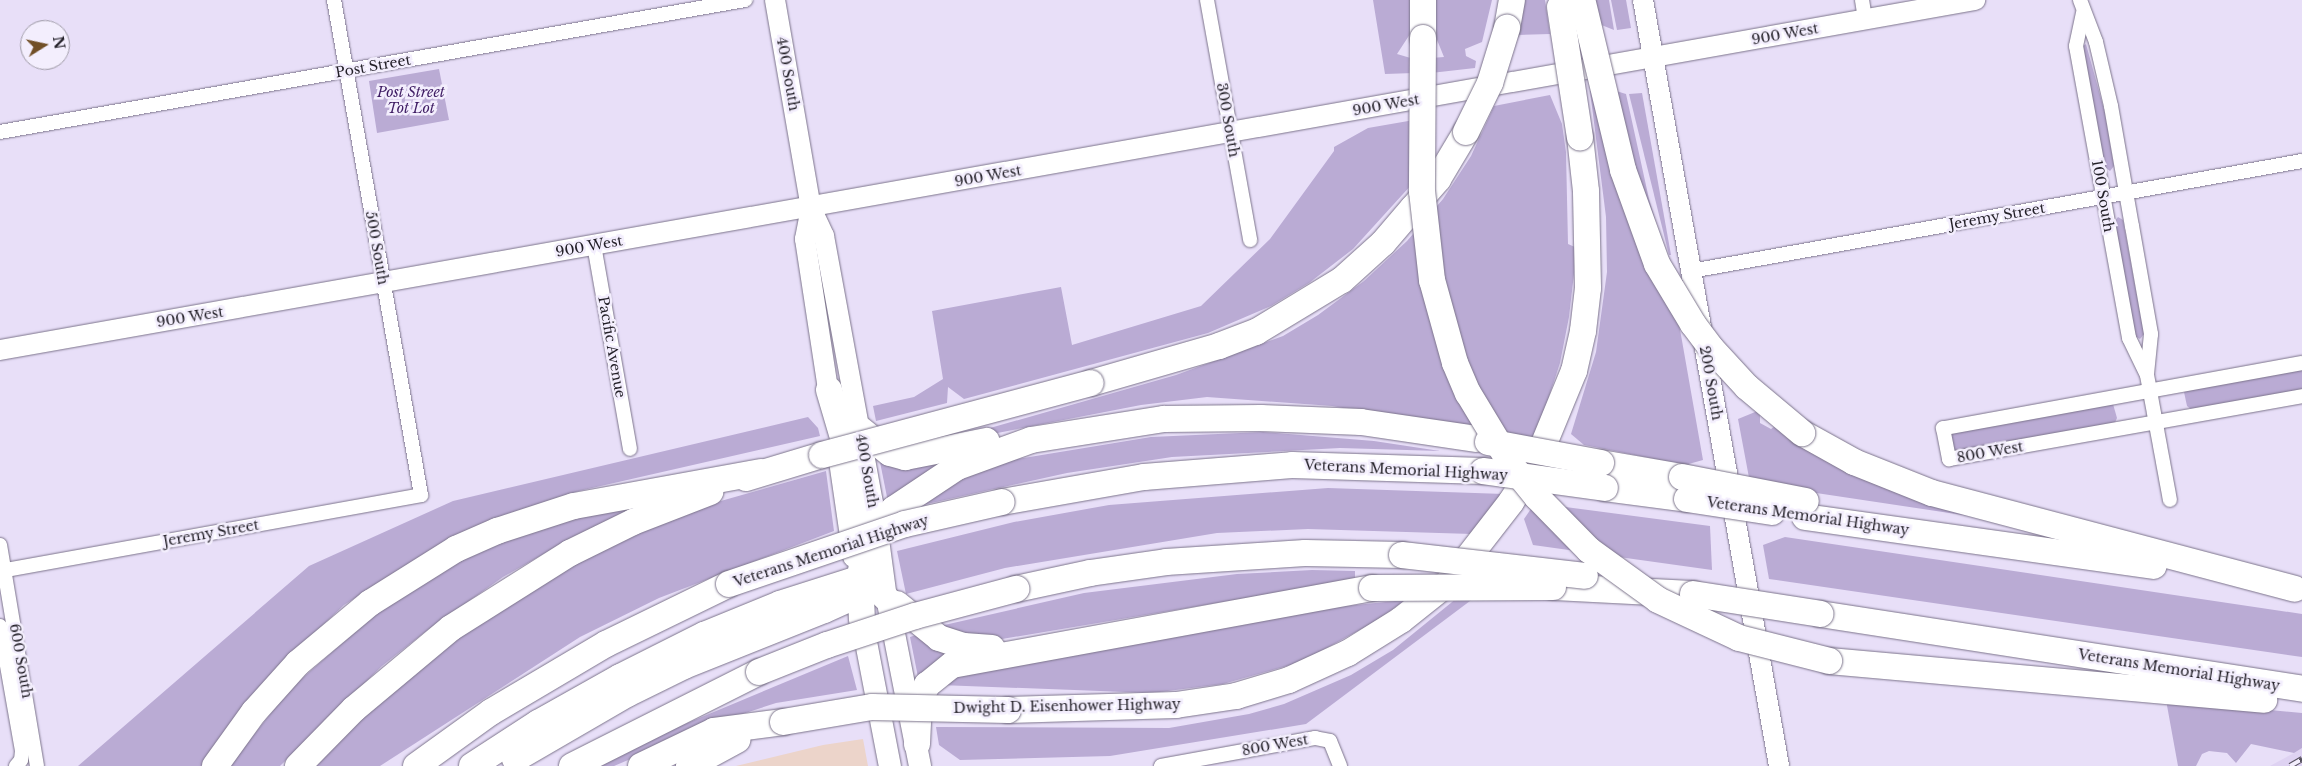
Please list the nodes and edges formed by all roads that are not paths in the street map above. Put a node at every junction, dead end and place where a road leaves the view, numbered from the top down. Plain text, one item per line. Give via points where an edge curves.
1 (334, 0) edge
2 (745, 0) edge
3 (775, 0) edge
4 (1207, 0) edge
5 (1423, 0) edge
6 (1512, 0) edge
7 (1643, 0) edge
8 (1975, 0) edge
9 (1571, 2) edge
10 (2082, 6) edge
11 (1864, 10) edge
12 (1653, 57) junction
13 (346, 71) junction
14 (0, 132) edge
15 (1231, 133) junction
16 (2302, 161) edge
17 (2126, 192) junction
18 (2104, 197) junction
19 (811, 208) junction
20 (1250, 240) dead end
21 (594, 245) junction
22 (1691, 271) junction
23 (384, 282) junction
24 (0, 350) edge
25 (2302, 363) edge
26 (2147, 375) junction
27 (829, 390) junction
28 (2150, 390) junction
29 (2302, 396) edge
30 (2156, 422) junction
31 (860, 429) junction
32 (1031, 440) junction
33 (630, 449) dead end
34 (761, 472) junction
35 (1603, 476) junction
36 (421, 495) joint
37 (2170, 500) dead end
38 (0, 545) edge
39 (2, 571) edge
40 (870, 578) junction
41 (2299, 590) edge
42 (1693, 594) junction
43 (0, 626) edge
44 (1078, 640) junction
45 (2302, 689) edge
46 (2302, 703) edge
47 (783, 722) junction
48 (919, 755) edge
49 (16, 766) edge
50 (37, 766) edge
51 (215, 766) edge
52 (298, 766) edge
53 (416, 766) edge
54 (472, 766) edge
55 (504, 766) edge
56 (572, 766) edge
57 (641, 766) edge
58 (689, 766) edge
59 (890, 766) edge
60 (1161, 766) edge
61 (1340, 766) edge
62 (1779, 766) edge

1 - 13 street, 500 South
2 - 13 street, Post Street
3 - 19 main road, 400 South
4 - 15 street, 300 South
5 - 46 highway, bridge via 1422,191 1432,280 1455,363 1468,393 1512,466 1554,516 1618,573 1678,612 1739,638 1829,661
6 - 34 highway, bridge via 1490,83 1466,132 1438,178 1384,243 1342,280 1256,332 1219,346
7 - 12 main road, 200 South
8 - 11 main road, 900 West
9 - 41 highway, bridge via 1623,170 1657,264 1693,324 1730,369 1802,433 1854,462 1932,493
9 - 47 highway, Dwight D. Eisenhower Highway, bridge via 1587,211 1588,288 1583,331 1574,372 1536,463 1511,502 1449,582 1401,620 1348,653 1289,680 1236,696 1176,705 1008,710 872,707
10 - 17 street, 100 South via 2098,51
10 - 18 street, 100 South via 2076,46
11 - 12 main road, 900 West
12 - 15 main road, 900 West
12 - 22 main road, 200 South
13 - 14 street, Post Street
13 - 23 street, 500 South
15 - 19 main road, 900 West
15 - 20 street, 300 South
16 - 17 street, Jeremy Street
17 - 18 street, Jeremy Street
17 - 26 street, 100 South via 2151,334
18 - 22 street, Jeremy Street
18 - 26 street, 100 South via 2129,338
19 - 21 main road, 900 West
19 - 27 main road, 400 South via 805,239
19 - 31 main road, 400 South via 824,236
21 - 23 main road, 900 West
21 - 33 street, Pacific Avenue
22 - 62 main road, 200 South
23 - 24 main road, 900 West
23 - 36 street, 500 South
25 - 28 street, 800 West
26 - 28 street, 100 South
27 - 40 main road, 400 South
27 - 40 highway via 859,492
28 - 30 street, 100 South
28 - 30 street, 800 West via 1943,428 1949,459
29 - 30 street, 800 West
30 - 37 street, 100 South
31 - 32 highway via 884,449 905,457 996,439
31 - 40 main road, 400 South
32 - 35 highway, bridge via 1164,419 1361,422 1476,440
32 - 40 highway via 974,460 934,479 894,509
34 - 51 highway via 596,500 497,531 418,570 370,603 298,663 254,712
34 - 52 highway via 633,522 533,576 451,628 354,710
35 - 41 highway, Veterans Memorial Highway, bridge via 1969,539
35 - 53 highway, Veterans Memorial Highway, bridge via 1292,465 1144,477 1002,502 905,524 729,584 606,644 491,712
36 - 39 street, Jeremy Street
38 - 39 street, 600 South
39 - 50 street, 600 South
40 - 44 highway via 926,630 964,646 1001,648
40 - 48 main road, 400 South
40 - 54 highway via 780,604 670,651 538,723
40 - 55 highway via 684,666 594,713
40 - 59 main road, 400 South
42 - 44 highway, bridge via 1553,587 1372,588
42 - 45 highway, Veterans Memorial Highway, bridge
42 - 56 highway, Veterans Memorial Highway, bridge via 1585,576 1402,555 1305,553 1166,562 1090,572 914,616 759,672
43 - 49 street, 600 South via 22,751
44 - 48 highway via 964,661 941,671 927,685 919,702
47 - 57 highway via 714,731
47 - 58 highway via 718,747
60 - 61 street, 800 West via 1315,738 1330,741

